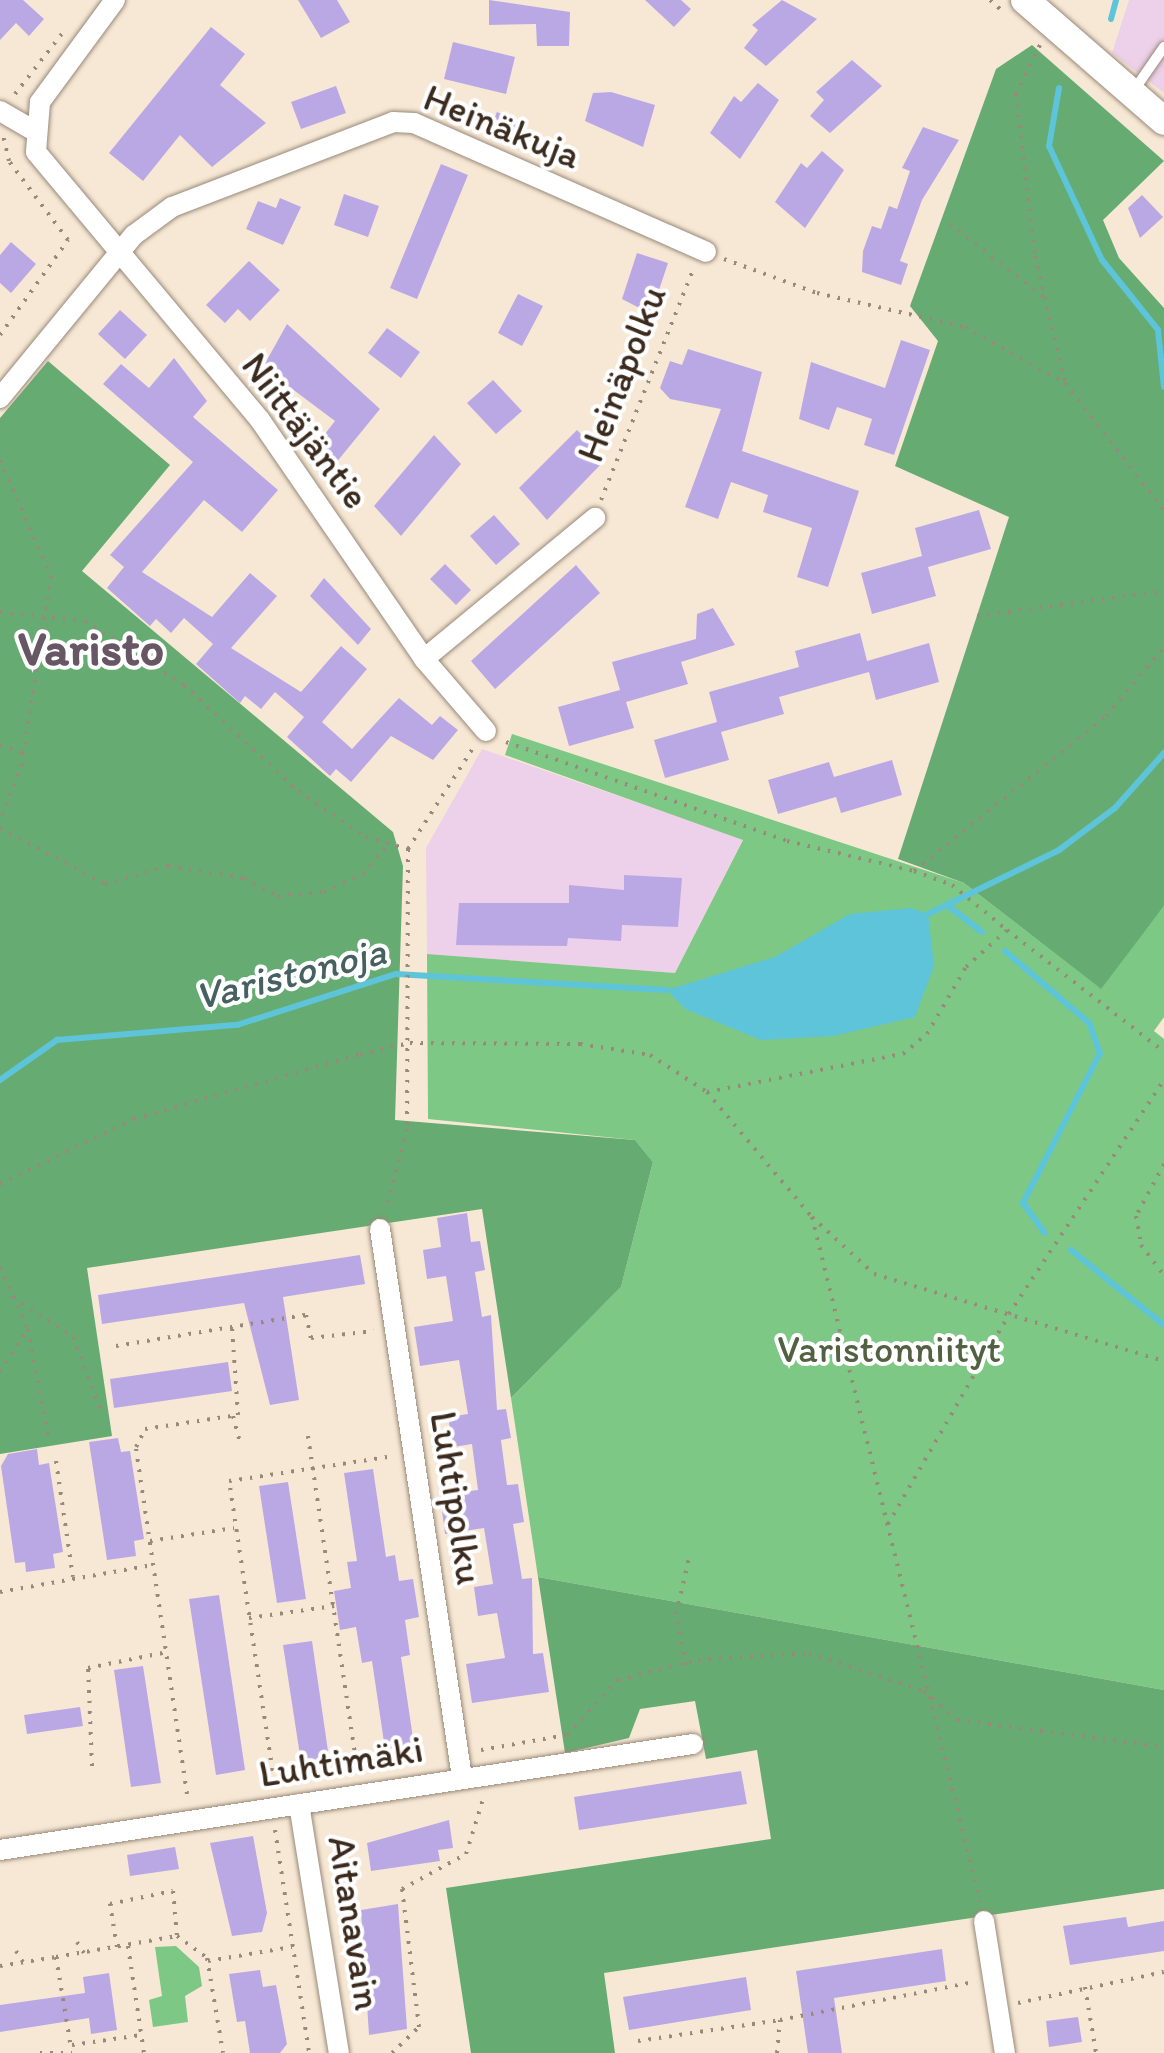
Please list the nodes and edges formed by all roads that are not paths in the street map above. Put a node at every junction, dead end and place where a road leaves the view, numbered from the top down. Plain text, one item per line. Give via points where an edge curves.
1 (115, 0) edge
2 (1025, 0) edge
3 (1164, 48) edge
4 (1132, 94) junction
5 (0, 111) edge
6 (1164, 122) edge
7 (33, 130) junction
8 (706, 252) road end
9 (115, 257) junction
10 (0, 398) edge
11 (595, 518) road end
12 (424, 659) junction
13 (486, 732) road end
14 (380, 1229) road end
15 (693, 1744) dead end
16 (471, 1776) junction
17 (299, 1804) junction
18 (0, 1850) edge
19 (984, 1921) road end
20 (339, 2053) edge
21 (1005, 2053) edge

1 - 7 street via 56,75
2 - 4 main road
3 - 4 lane
4 - 6 main road
5 - 7 street
7 - 9 street, Niittäjäntie via 47,172
8 - 9 street, Heinäkuja via 414,122 393,122 172,207
9 - 10 street, Heinäkuja
9 - 12 street, Niittäjäntie via 260,420
11 - 12 street
12 - 13 street, Niittäjäntie
14 - 16 street, Luhtipolku via 459,1753
15 - 16 street, Luhtimäki
16 - 17 street, Luhtimäki
17 - 18 street, Luhtimäki
17 - 20 street, Aitanavain
19 - 21 street

